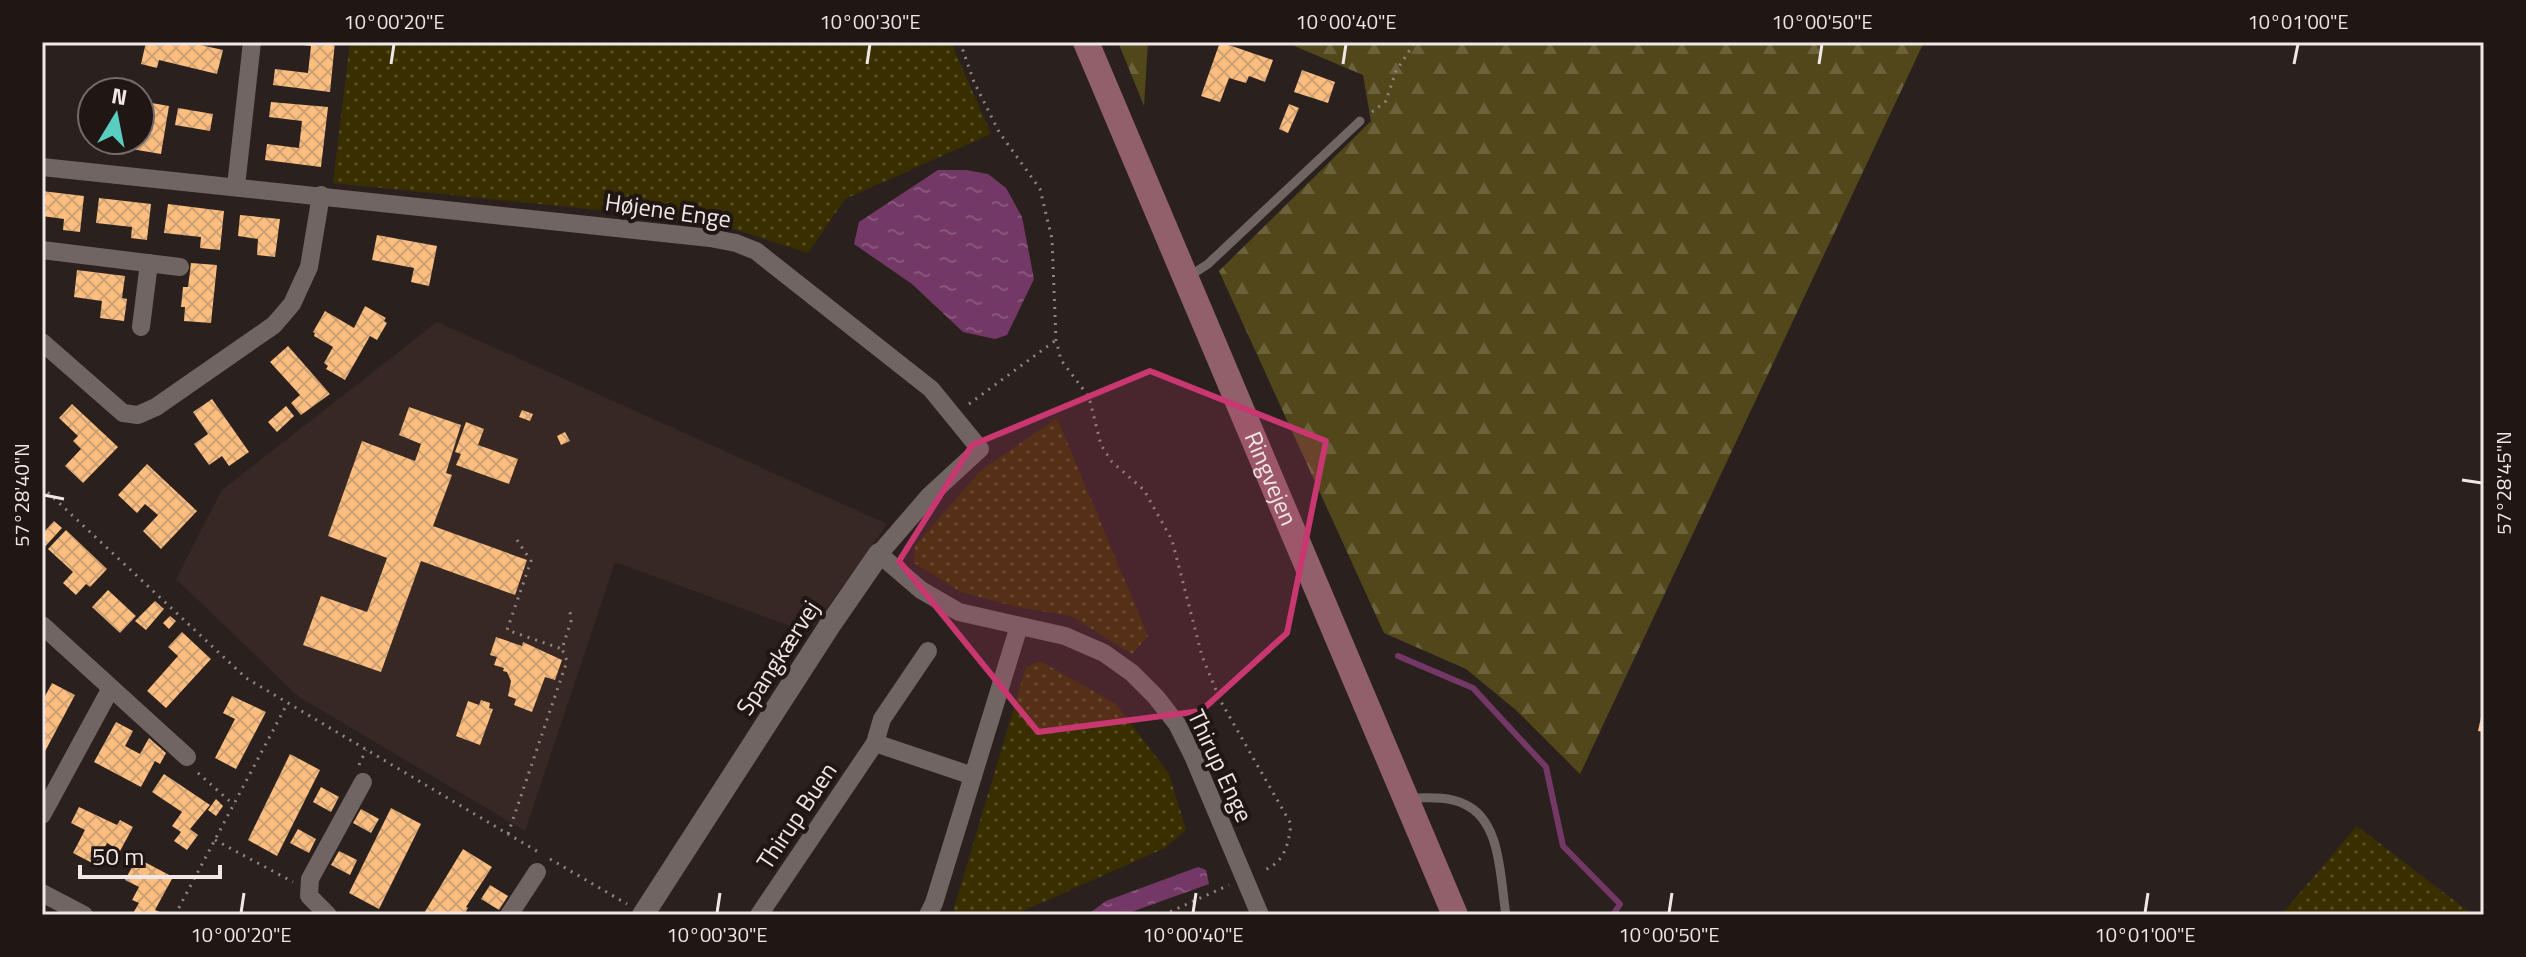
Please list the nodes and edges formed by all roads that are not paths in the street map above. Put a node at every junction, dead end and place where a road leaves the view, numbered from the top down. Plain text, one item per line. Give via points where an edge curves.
1 (252, 42) edge
2 (1086, 42) edge
3 (1360, 121) road end
4 (42, 167) edge
5 (236, 186) junction
6 (321, 195) junction
7 (42, 250) edge
8 (149, 263) junction
9 (180, 267) dead end
10 (1187, 278) junction
11 (141, 327) dead end
12 (42, 342) edge
13 (980, 449) joint
14 (879, 554) junction
15 (42, 625) edge
16 (1019, 626) junction
17 (928, 651) dead end
18 (111, 688) junction
19 (875, 743) junction
20 (187, 757) road end
21 (973, 776) junction
22 (363, 782) dead end
23 (1404, 797) junction
24 (42, 815) edge
25 (537, 872) dead end
26 (42, 893) edge
27 (84, 915) edge
28 (328, 915) edge
29 (509, 915) edge
30 (643, 915) edge
31 (759, 915) edge
32 (928, 915) edge
33 (1260, 915) edge
34 (1455, 915) edge
35 (1506, 915) edge

1 - 5 street
2 - 10 main road, Ringvejen
3 - 10 lane
4 - 5 street, Højene Enge
5 - 6 street, Højene Enge
6 - 12 street via 309,267 292,304 274,325 156,407 138,415 123,413
6 - 13 street, Højene Enge via 736,243 756,251 931,389
7 - 8 street
8 - 9 street
8 - 11 street
10 - 23 main road, Ringvejen
13 - 14 street, Spangkærvej via 930,495
14 - 16 street, Thirup Enge via 921,590 959,612
14 - 30 street, Spangkærvej
15 - 18 street
16 - 21 street
16 - 33 street, Thirup Enge via 1065,636 1104,653 1156,697 1193,756
17 - 19 street, Thirup Buen via 882,719
18 - 20 street
18 - 24 street
19 - 21 street
19 - 31 street, Thirup Buen
21 - 32 street
22 - 28 street via 310,879 309,896
23 - 34 main road, Ringvejen
23 - 35 lane via 1463,803 1480,813 1493,836
25 - 29 street
26 - 27 street

